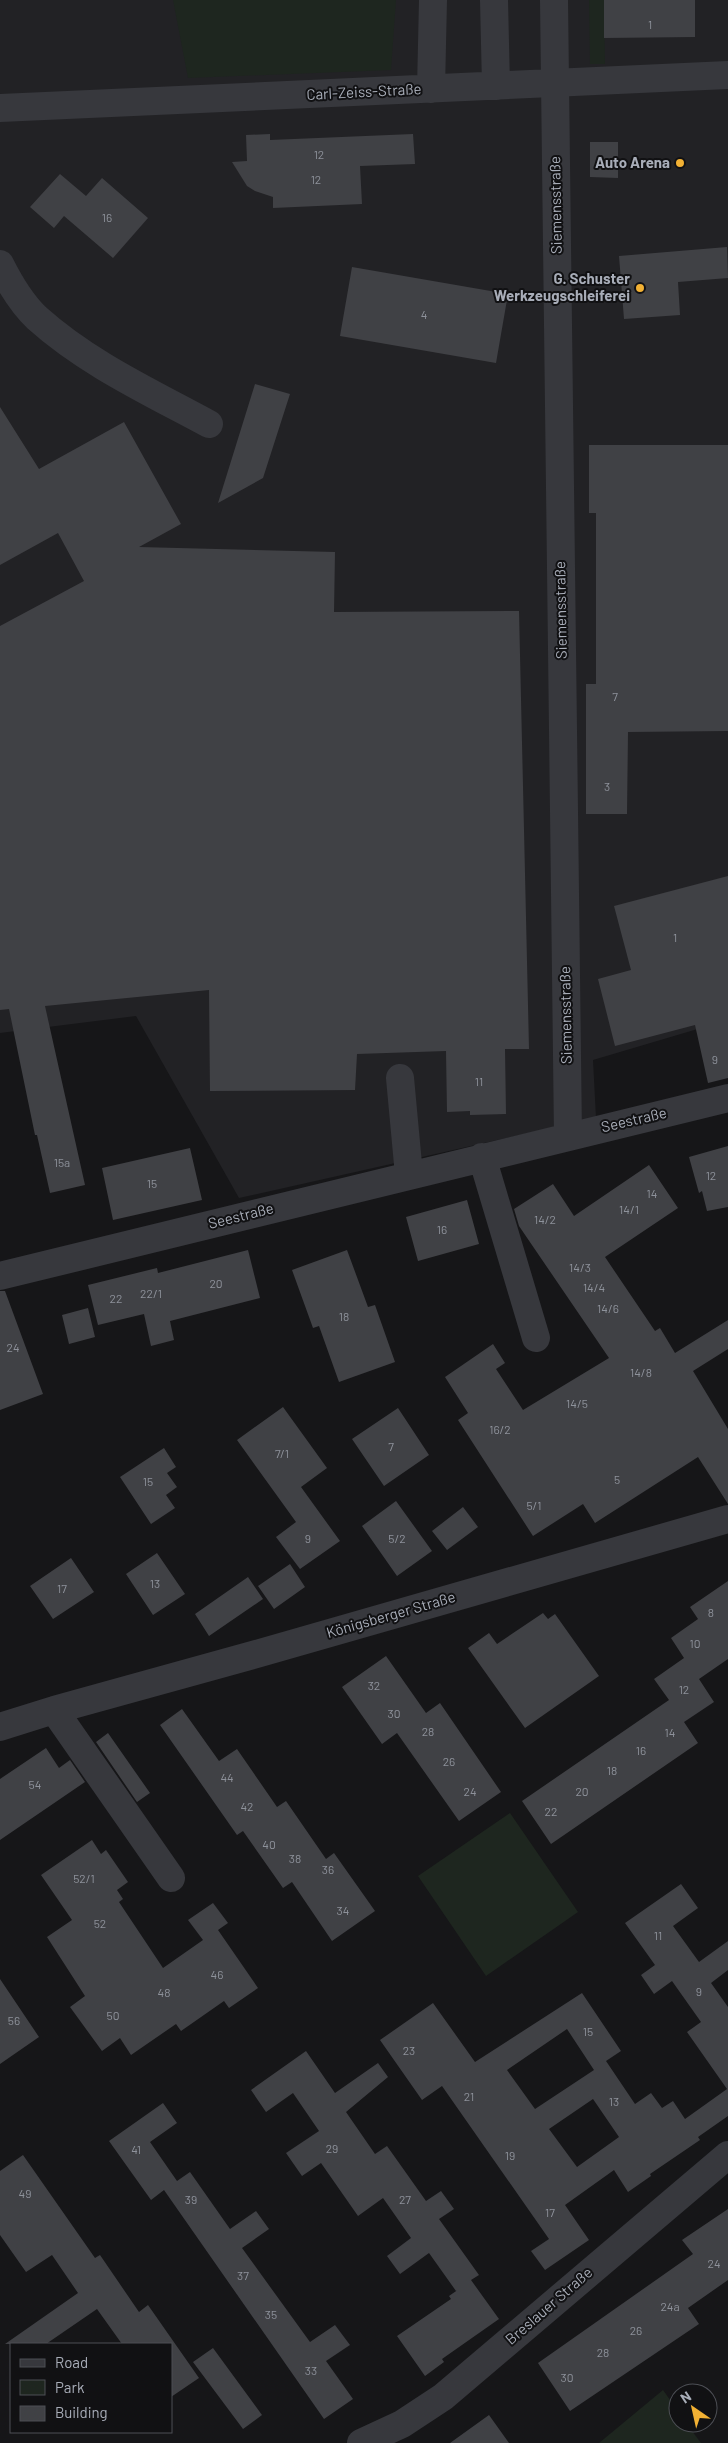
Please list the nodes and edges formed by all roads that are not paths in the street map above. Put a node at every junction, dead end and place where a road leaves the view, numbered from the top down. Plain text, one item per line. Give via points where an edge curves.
1 (433, 0) edge
2 (494, 0) edge
3 (554, 0) edge
4 (728, 75) edge
5 (554, 83) junction
6 (496, 86) junction
7 (431, 89) junction
8 (0, 108) edge
9 (0, 264) edge
10 (209, 424) dead end
11 (400, 1078) dead end
12 (728, 1098) edge
13 (568, 1136) junction
14 (482, 1157) junction
15 (409, 1175) junction
16 (0, 1276) edge
17 (536, 1338) dead end
18 (728, 1519) edge
19 (54, 1710) junction
20 (0, 1727) edge
21 (171, 1878) dead end
22 (728, 2155) edge
23 (361, 2443) edge

1 - 7 street
2 - 6 street
3 - 5 street, Siemensstraße
4 - 5 street, Carl-Zeiss-Straße
5 - 6 street, Carl-Zeiss-Straße
5 - 13 street, Siemensstraße
6 - 7 street, Carl-Zeiss-Straße
7 - 8 street, Carl-Zeiss-Straße
9 - 10 street via 36,317 101,366
11 - 15 street
12 - 13 street, Seestraße
13 - 14 street, Seestraße
14 - 15 street, Seestraße
14 - 17 street
15 - 16 street, Seestraße
18 - 19 street, Königsberger Straße
19 - 20 street, Königsberger Straße
19 - 21 street
22 - 23 street, Breslauer Straße via 444,2397 402,2424

